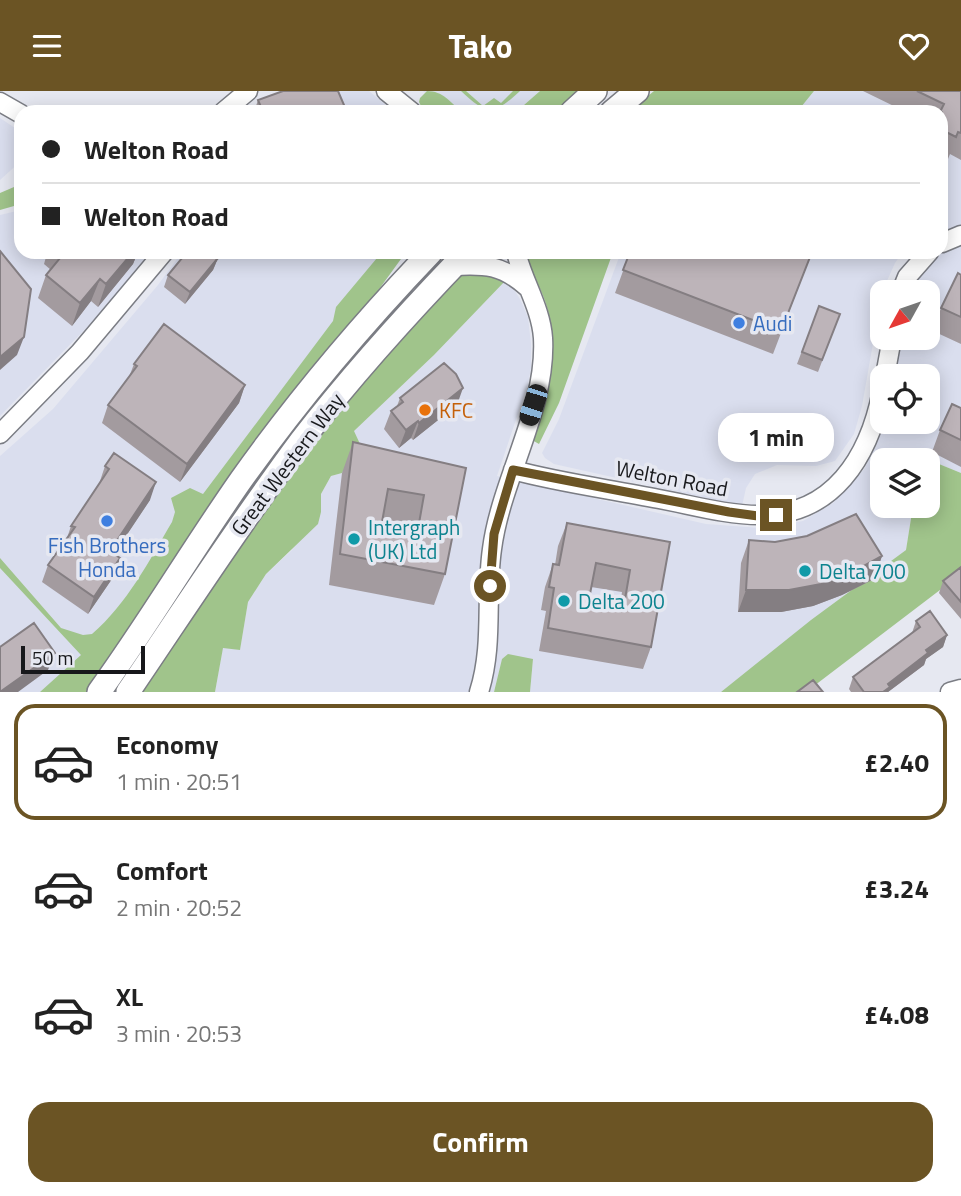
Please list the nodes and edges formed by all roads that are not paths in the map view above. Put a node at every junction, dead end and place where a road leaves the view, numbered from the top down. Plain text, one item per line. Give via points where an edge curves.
1 (248, 91) edge
2 (386, 91) edge
3 (595, 91) edge
4 (638, 91) edge
5 (231, 105) edge
6 (403, 105) edge
7 (580, 105) edge
8 (621, 105) edge
9 (158, 259) edge
10 (413, 259) edge
11 (424, 259) edge
12 (460, 259) edge
13 (518, 259) edge
14 (923, 259) edge
15 (906, 280) edge
16 (527, 287) junction
17 (392, 294) junction
18 (0, 434) edge
19 (870, 434) edge
20 (513, 470) junction
21 (961, 689) edge
22 (99, 692) edge
23 (128, 692) edge
24 (479, 692) edge
25 (950, 692) edge

1 - 5 street
2 - 6 street
3 - 7 main road
4 - 8 main road
9 - 18 street via 80,352
10 - 17 street
11 - 17 main road, Great Western Way
12 - 16 street via 498,268
12 - 23 main road, Great Western Way via 303,439
13 - 16 street
14 - 15 street
16 - 20 street via 541,325 542,353 535,398
17 - 22 main road, Great Western Way via 242,479
19 - 20 street, Welton Road via 849,472 822,497 795,512 758,516
20 - 24 street via 491,550 488,652
21 - 25 street

